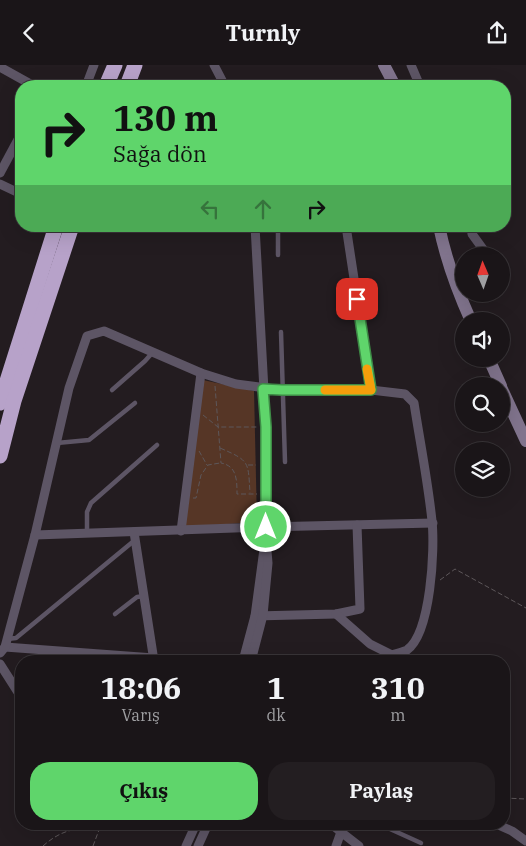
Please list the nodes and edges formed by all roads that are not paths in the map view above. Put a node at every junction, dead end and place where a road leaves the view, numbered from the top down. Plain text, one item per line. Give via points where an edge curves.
1 (94, 65) edge
2 (115, 65) edge
3 (135, 65) edge
4 (214, 65) edge
5 (384, 65) edge
6 (411, 65) edge
7 (0, 68) edge
8 (23, 80) edge
9 (88, 80) edge
10 (109, 80) edge
11 (129, 80) edge
12 (222, 80) edge
13 (392, 80) edge
14 (417, 80) edge
15 (15, 145) edge
16 (0, 173) edge
17 (0, 184) edge
18 (15, 191) edge
19 (54, 232) edge
20 (70, 232) edge
21 (255, 232) edge
22 (278, 232) edge
23 (347, 232) edge
24 (440, 232) edge
25 (472, 232) edge
26 (481, 247) edge
27 (278, 255) dead end
28 (455, 276) edge
29 (281, 332) dead end
30 (153, 352) junction
31 (201, 373) junction
32 (263, 389) junction
33 (112, 390) dead end
34 (282, 390) junction
35 (371, 390) junction
36 (0, 403) edge
37 (134, 403) dead end
38 (510, 406) edge
39 (526, 441) edge
40 (56, 443) junction
41 (158, 445) dead end
42 (0, 455) edge
43 (285, 462) dead end
44 (433, 523) junction
45 (357, 525) junction
46 (266, 527) junction
47 (181, 531) junction
48 (87, 534) junction
49 (35, 535) junction
50 (134, 536) junction
51 (144, 596) junction
52 (114, 614) dead end
53 (336, 614) junction
54 (259, 615) junction
55 (4, 647) edge
56 (96, 655) edge
57 (153, 655) edge
58 (245, 655) edge
59 (252, 655) edge
60 (0, 664) edge
61 (15, 688) edge
62 (193, 830) edge
63 (205, 830) edge
64 (343, 830) edge
65 (346, 830) edge
66 (392, 830) edge
67 (510, 830) edge
68 (526, 841) edge
69 (421, 843) dead end
70 (186, 846) edge
71 (198, 846) edge
72 (336, 846) edge
73 (359, 846) edge

1 - 9 street
2 - 10 highway
3 - 11 highway
4 - 12 street
5 - 13 street
6 - 14 street
7 - 8 street
15 - 16 street
17 - 18 street
19 - 36 highway
20 - 42 highway via 14,401
21 - 32 street
22 - 27 lane
23 - 35 street
24 - 28 street
25 - 26 street
29 - 34 lane
30 - 31 street
30 - 33 lane
30 - 40 street via 104,331 87,336 69,387
31 - 32 street
31 - 47 street
32 - 34 street
32 - 46 street
34 - 35 street
34 - 43 lane
35 - 44 street via 405,394 414,403
37 - 40 lane via 89,440
38 - 39 street
40 - 49 street
41 - 48 lane via 89,506
44 - 45 street
44 - 53 street via 431,586 426,615 417,637 407,649 392,655 370,644
45 - 46 street
45 - 53 street via 360,609
46 - 47 street
46 - 54 street via 268,563
47 - 50 street
48 - 49 street
48 - 50 street
49 - 55 street
50 - 51 street
50 - 55 lane
51 - 52 lane via 137,597
51 - 57 street
53 - 54 street
54 - 58 street
54 - 59 street
55 - 56 street
60 - 61 street
62 - 70 street
63 - 71 street
64 - 72 street
65 - 73 street
66 - 69 lane
67 - 68 street

